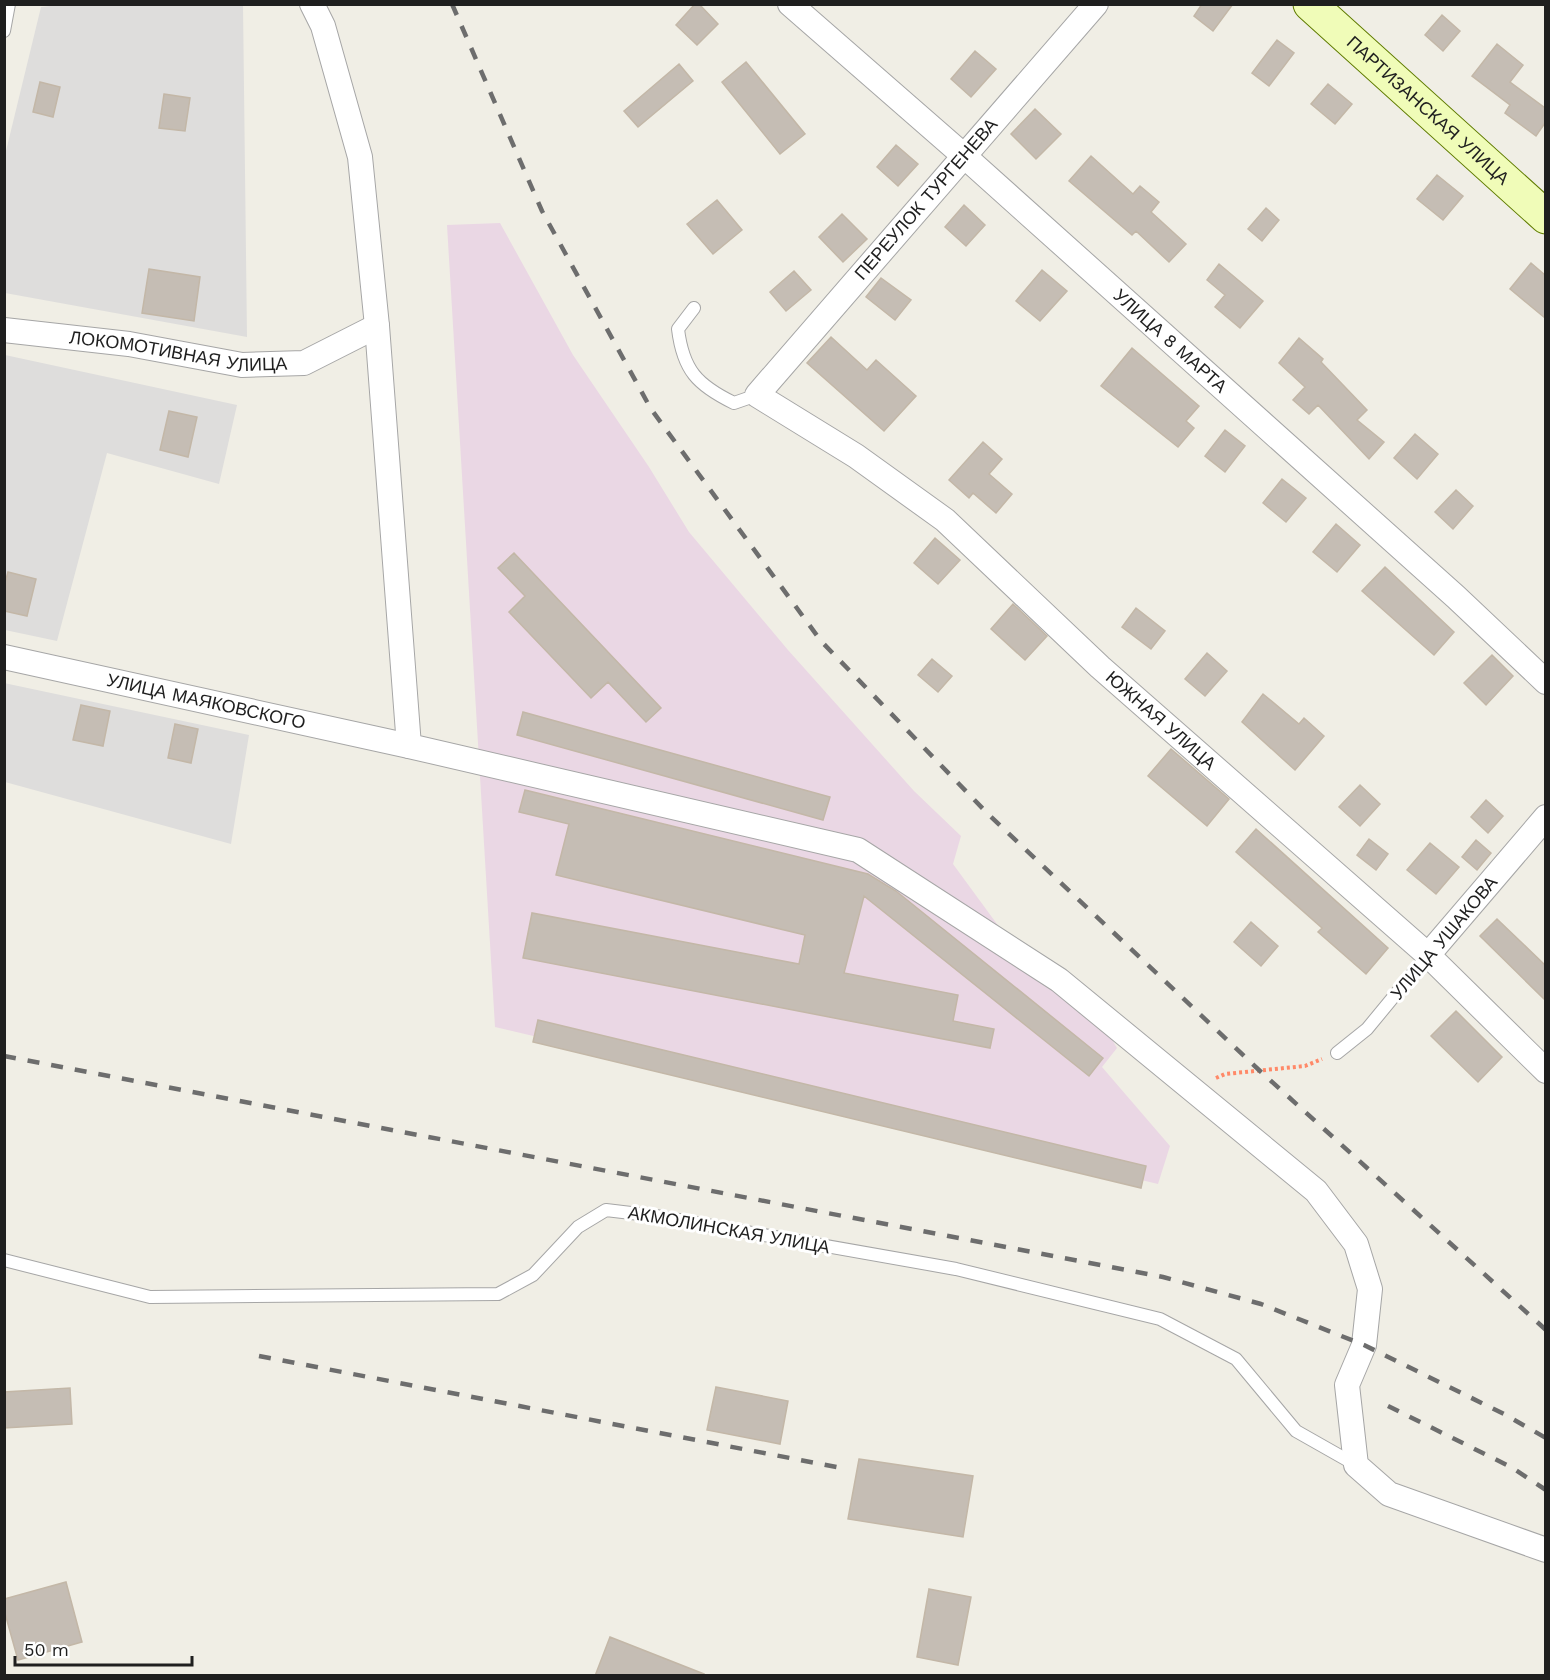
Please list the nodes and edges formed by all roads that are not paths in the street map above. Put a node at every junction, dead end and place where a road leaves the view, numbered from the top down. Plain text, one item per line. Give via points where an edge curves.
1 (9, 4) edge
2 (312, 4) edge
3 (790, 4) edge
4 (1096, 4) edge
5 (1310, 4) edge
6 (4, 31) edge
7 (963, 155) junction
8 (1545, 218) edge
9 (694, 308) dead end
10 (378, 326) junction
11 (4, 330) edge
12 (757, 395) junction
13 (4, 657) edge
14 (1545, 682) edge
15 (409, 746) junction
16 (1545, 817) edge
17 (1428, 955) junction
18 (1337, 1053) road end
19 (1545, 1071) edge
20 (4, 1260) edge
21 (1356, 1465) junction
22 (1545, 1550) edge

1 - 6 lane
2 - 10 street via 323,26 360,157
3 - 7 street, УЛИЦА 8 МАРТА
4 - 7 street, ПЕРЕУЛОК ТУРГЕНЕВА
5 - 8 street, ПАРТИЗАНСКАЯ УЛИЦА
7 - 12 street, ПЕРЕУЛОК ТУРГЕНЕВА
7 - 14 street, УЛИЦА 8 МАРТА via 1456,597
9 - 12 lane via 678,329 681,355 692,374 710,391 734,403
10 - 11 street, ЛОКОМОТИВНАЯ УЛИЦА via 304,363 242,365 129,344
10 - 15 street
12 - 17 street, ЮЖНАЯ УЛИЦА via 856,456 945,519 1100,667
13 - 15 street, УЛИЦА МАЯКОВСКОГО
15 - 21 street, УЛИЦА МАЯКОВСКОГО via 858,850 1059,980 1316,1191 1356,1244 1370,1289 1364,1346 1347,1385
16 - 17 street, УЛИЦА УШАКОВА
17 - 18 lane, УЛИЦА УШАКОВА via 1367,1029
17 - 19 street, ЮЖНАЯ УЛИЦА
20 - 21 lane, АКМОЛИНСКАЯ УЛИЦА via 150,1297 498,1294 533,1275 578,1227 606,1210 656,1216 956,1269 1160,1319 1236,1359 1296,1431
21 - 22 street via 1389,1494

